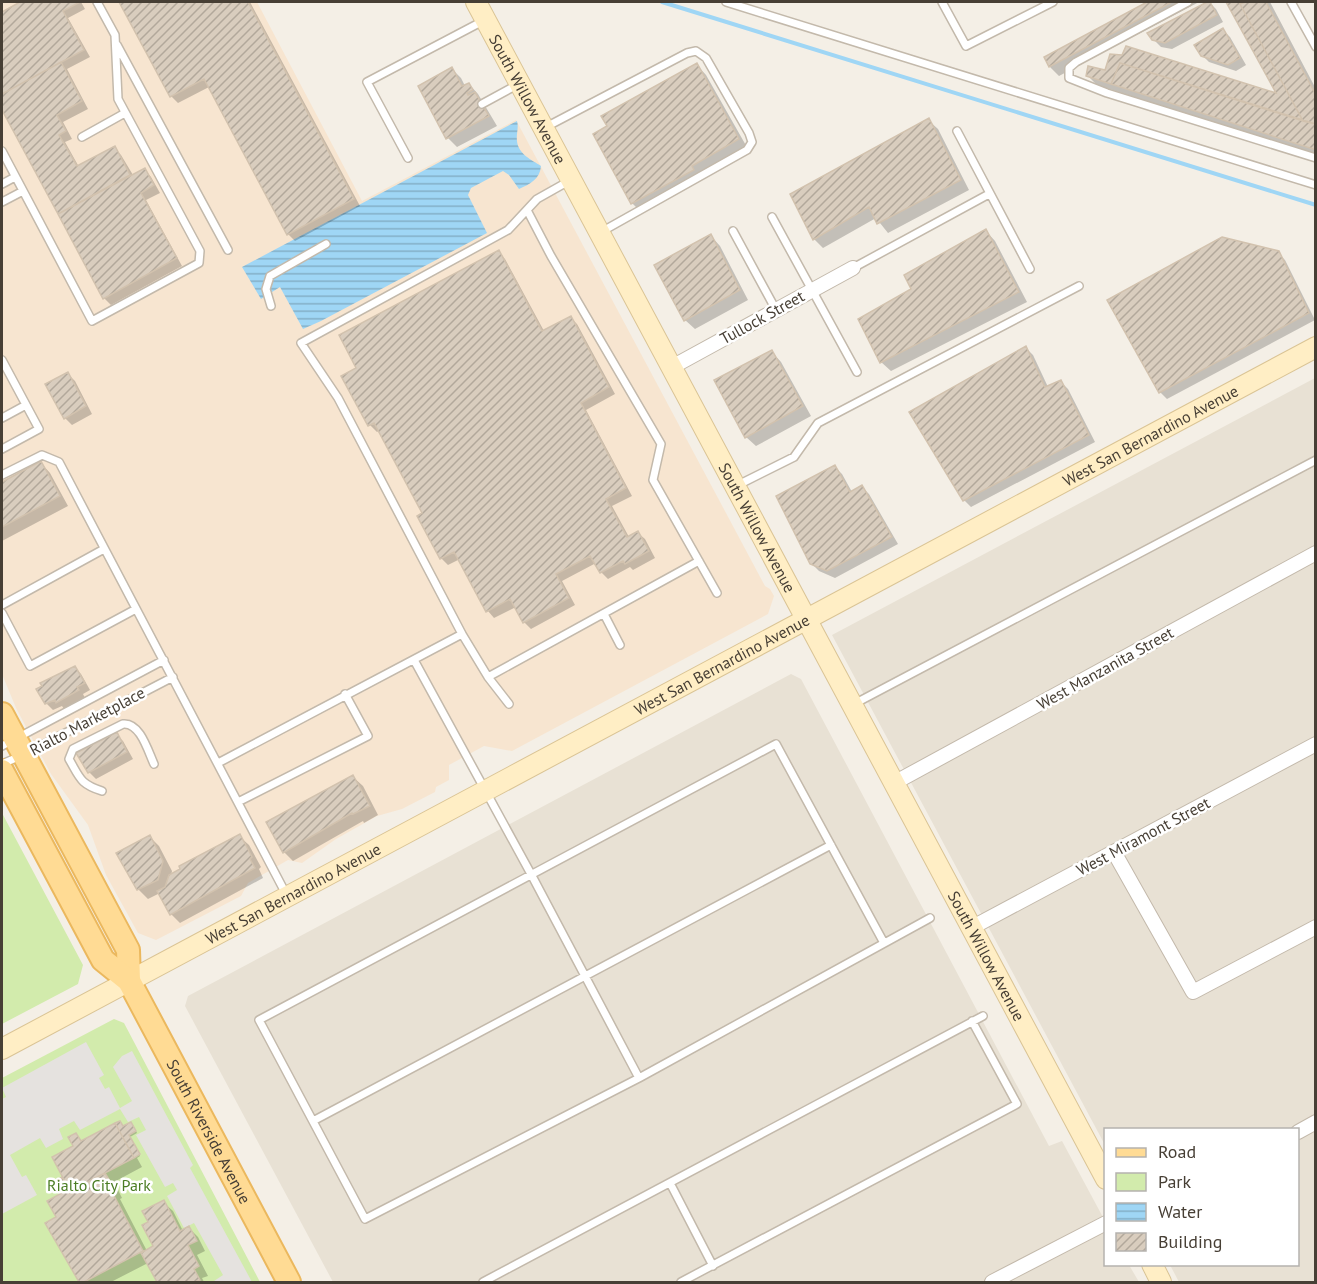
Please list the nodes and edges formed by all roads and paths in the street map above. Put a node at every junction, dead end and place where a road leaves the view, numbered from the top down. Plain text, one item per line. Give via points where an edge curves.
1 (97, 2) edge
2 (476, 2) edge
3 (726, 2) edge
4 (942, 2) edge
5 (1053, 2) edge
6 (1188, 2) edge
7 (1291, 2) edge
8 (486, 19) junction
9 (115, 42) junction
10 (1316, 47) edge
11 (520, 84) junction
12 (482, 104) dead end
13 (125, 113) junction
14 (544, 128) junction
15 (957, 130) dead end
16 (82, 136) dead end
17 (2, 151) edge
18 (408, 158) dead end
19 (1316, 158) edge
20 (15, 177) junction
21 (571, 180) junction
22 (2, 184) edge
23 (1316, 185) edge
24 (23, 191) junction
25 (989, 194) junction
26 (2, 202) edge
27 (527, 210) junction
28 (772, 217) dead end
29 (733, 231) dead end
30 (600, 233) junction
31 (326, 244) dead end
32 (228, 250) dead end
33 (853, 268) joint
34 (1030, 269) dead end
35 (1079, 286) dead end
36 (813, 290) junction
37 (271, 306) dead end
38 (776, 310) junction
39 (1316, 347) edge
40 (2, 360) edge
41 (672, 367) junction
42 (857, 372) dead end
43 (26, 405) junction
44 (2, 415) edge
45 (2, 449) edge
46 (1316, 460) edge
47 (2, 475) edge
48 (736, 486) junction
49 (104, 549) junction
50 (1316, 553) edge
51 (699, 561) junction
52 (717, 593) dead end
53 (2, 605) edge
54 (136, 609) junction
55 (2, 613) edge
56 (604, 614) junction
57 (807, 619) junction
58 (462, 634) junction
59 (620, 645) dead end
60 (164, 660) junction
61 (414, 660) junction
62 (173, 677) junction
63 (488, 677) junction
64 (345, 694) junction
65 (509, 704) dead end
66 (853, 705) junction
67 (2, 714) edge
68 (1316, 744) edge
69 (13, 747) edge
70 (218, 763) junction
71 (2, 764) edge
72 (154, 764) dead end
73 (2, 771) edge
74 (894, 783) junction
75 (102, 791) dead end
76 (485, 792) junction
77 (238, 802) junction
78 (831, 845) junction
79 (1114, 852) junction
80 (531, 874) junction
81 (288, 897) junction
82 (930, 918) dead end
83 (1316, 927) edge
84 (971, 928) junction
85 (884, 943) junction
86 (586, 977) junction
87 (129, 981) junction
88 (983, 1016) dead end
89 (972, 1021) junction
90 (2, 1049) edge
91 (639, 1078) junction
92 (313, 1121) junction
93 (1316, 1122) edge
94 (1299, 1131) edge
95 (1104, 1175) edge
96 (670, 1183) junction
97 (1104, 1224) edge
98 (713, 1266) junction
99 (1153, 1266) edge
100 (289, 1282) edge
101 (483, 1282) edge
102 (681, 1282) edge
103 (992, 1282) edge
104 (1161, 1282) edge

1 - 9 lane
2 - 8 main road, South Willow Avenue
3 - 23 lane
4 - 5 lane via 966,46
6 - 19 lane via 1076,62 1069,68 1069,78
7 - 10 lane
8 - 11 main road, South Willow Avenue
8 - 18 lane via 367,82
9 - 13 lane via 118,99
9 - 32 lane
11 - 12 lane
11 - 14 main road, South Willow Avenue
13 - 16 lane
13 - 24 lane via 200,251 199,263 92,321
14 - 21 main road, South Willow Avenue
14 - 30 lane via 696,51 706,58 749,133 752,142 747,150
15 - 25 lane
17 - 20 lane
20 - 22 lane
20 - 24 lane
21 - 27 lane via 537,199
21 - 30 main road, South Willow Avenue
24 - 26 lane
25 - 33 lane
25 - 34 lane
27 - 51 lane via 661,444 653,480
27 - 58 lane via 508,230 301,343 338,398
28 - 36 lane
29 - 38 lane
30 - 41 main road, South Willow Avenue
31 - 37 lane via 270,276 266,289
33 - 36 street, Tullock Street
35 - 48 lane via 818,423 794,457
36 - 38 street, Tullock Street
36 - 42 lane
38 - 41 street, Tullock Street
39 - 57 main road, West San Bernardino Avenue
40 - 43 lane
41 - 48 main road, South Willow Avenue
43 - 44 lane
43 - 45 lane via 39,429
46 - 66 lane
47 - 49 lane via 42,454 59,462
48 - 57 main road, South Willow Avenue
49 - 53 lane
49 - 54 lane
50 - 74 street, West Manzanita Street
51 - 52 lane
51 - 56 lane
54 - 55 lane via 30,666
54 - 60 lane
56 - 59 lane
56 - 63 lane
57 - 66 main road, South Willow Avenue
57 - 76 main road, West San Bernardino Avenue
58 - 61 lane
58 - 63 lane
60 - 62 lane
60 - 69 lane, Rialto Marketplace
61 - 64 lane
61 - 76 lane
62 - 69 lane, Rialto Marketplace
62 - 70 lane
63 - 65 lane
64 - 70 lane
64 - 77 lane via 368,736
66 - 74 main road, South Willow Avenue
67 - 69 main road, South Riverside Avenue
68 - 79 street, West Miramont Street
69 - 71 lane, Rialto Marketplace
69 - 87 main road, South Riverside Avenue via 128,950
70 - 77 lane
72 - 75 lane via 137,729 128,723 73,749 69,759 81,780
73 - 87 main road, South Riverside Avenue via 103,960
74 - 84 main road, South Willow Avenue
76 - 80 lane
76 - 81 main road, West San Bernardino Avenue
77 - 81 lane
78 - 80 lane via 776,744
78 - 85 lane
78 - 86 lane
79 - 83 street via 1193,992
79 - 84 street, West Miramont Street
80 - 86 lane
80 - 92 lane via 259,1020
81 - 87 main road, West San Bernardino Avenue
82 - 85 lane
84 - 95 main road, South Willow Avenue
85 - 91 lane
86 - 91 lane
86 - 92 lane
87 - 90 main road, West San Bernardino Avenue
87 - 100 main road, South Riverside Avenue
88 - 89 lane
89 - 96 lane
89 - 98 lane via 1017,1104
91 - 92 lane via 365,1219
93 - 94 street
96 - 98 lane
96 - 101 lane
97 - 103 street
98 - 102 lane
99 - 104 main road

